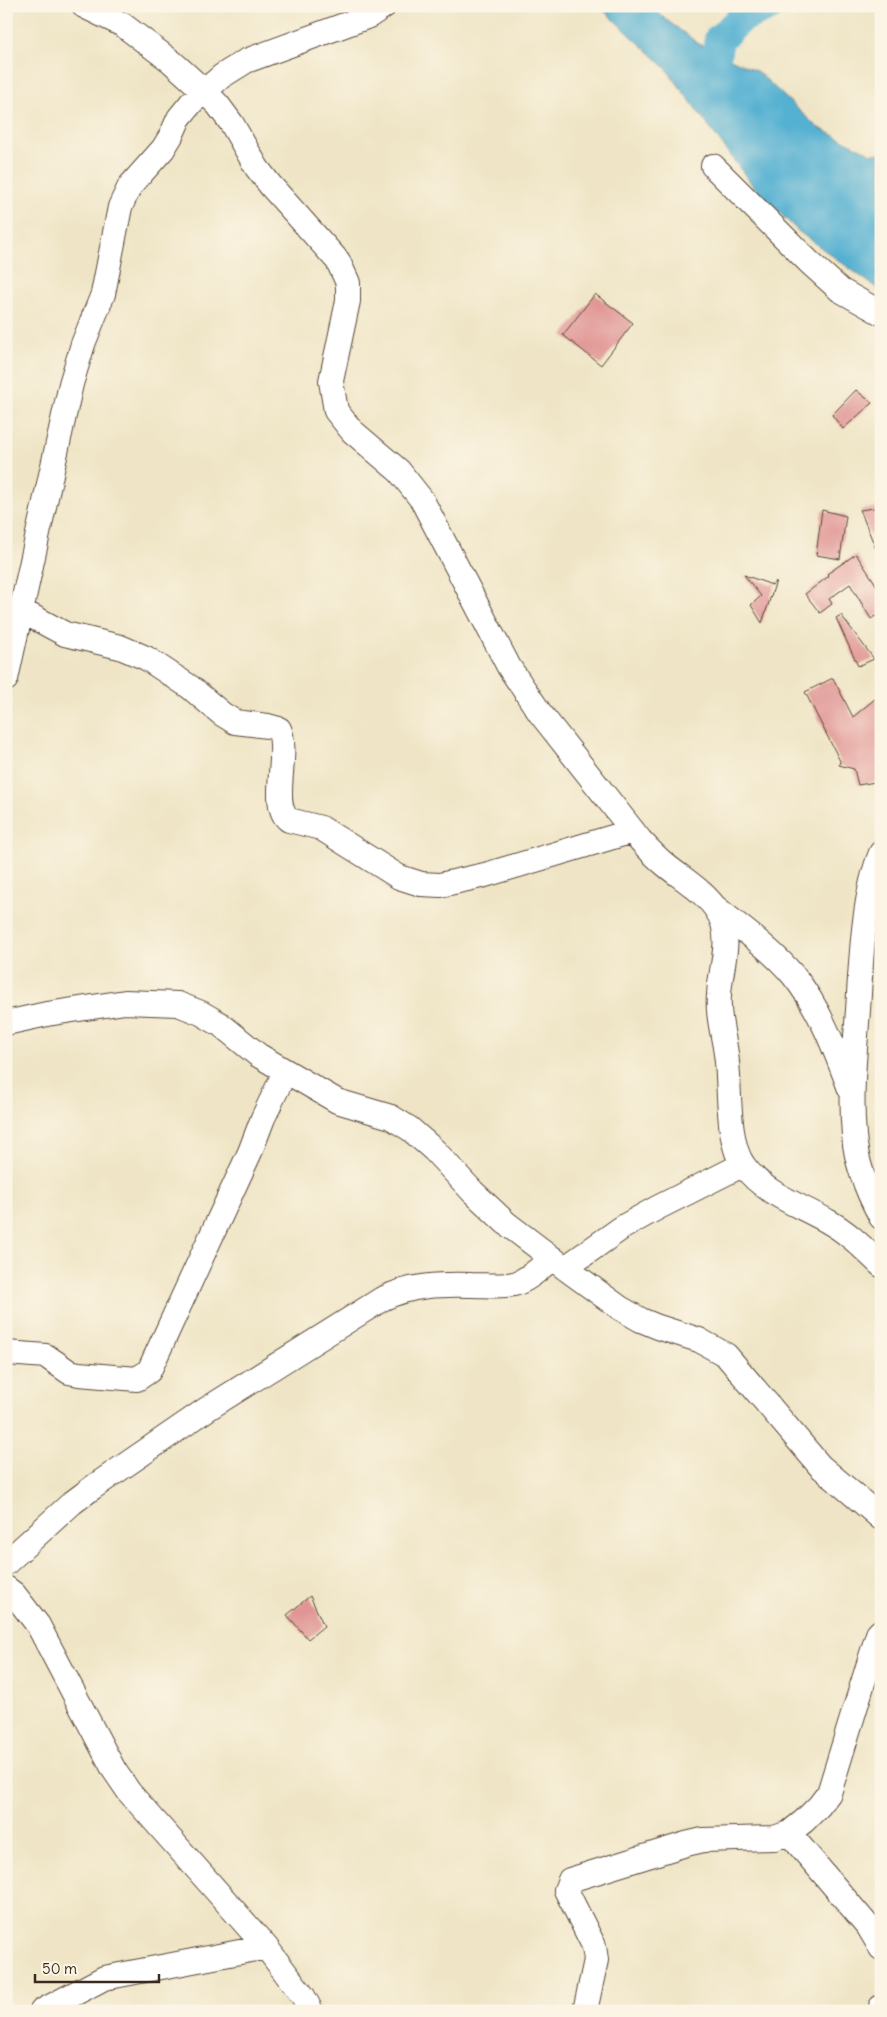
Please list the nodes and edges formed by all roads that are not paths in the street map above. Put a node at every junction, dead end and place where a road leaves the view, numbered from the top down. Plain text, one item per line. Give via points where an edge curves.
1 (84, 6) edge
2 (384, 6) edge
3 (203, 90) junction
4 (713, 166) dead end
5 (881, 313) edge
6 (22, 611) junction
7 (6, 680) edge
8 (633, 831) junction
9 (881, 853) edge
10 (876, 895) edge
11 (714, 906) junction
12 (6, 1022) edge
13 (285, 1072) junction
14 (852, 1095) junction
15 (742, 1165) junction
16 (881, 1217) edge
17 (558, 1263) junction
18 (881, 1265) edge
19 (6, 1353) edge
20 (881, 1518) edge
21 (6, 1563) edge
22 (9, 1593) edge
23 (881, 1631) edge
24 (789, 1832) junction
25 (266, 1947) junction
26 (881, 1948) edge
27 (42, 2011) edge
28 (311, 2011) edge
29 (585, 2011) edge

1 - 3 street via 123,24
2 - 3 street via 369,16 246,61
3 - 6 street via 179,118 163,149 130,186 120,207 103,294 71,384
3 - 8 street via 232,124 271,186 338,261 348,283 348,301 331,381 336,411 352,431 400,471 422,500 509,667 540,713
4 - 5 street via 840,290
6 - 7 street
6 - 8 street via 65,634 120,647 146,658 235,722 278,729 283,745 280,804 286,818 321,828 399,876 421,884 440,885 484,875
8 - 11 street via 657,858
9 - 10 street
10 - 14 street via 864,938
11 - 14 street via 793,975 818,1013
11 - 15 street via 722,923 726,944 718,1018 727,1060 734,1142
12 - 13 street via 125,1002 178,1004 220,1024
13 - 17 street via 337,1101 390,1117 410,1129 506,1223
13 - 19 street via 149,1371 137,1379 80,1374 70,1372 46,1356
14 - 16 street via 860,1169
15 - 17 street
15 - 18 street via 758,1183 850,1236
17 - 20 street via 640,1320 700,1340 726,1355 820,1466
17 - 21 street via 515,1283 499,1286 427,1285 398,1291 382,1299 207,1409 92,1488
22 - 25 street via 38,1625 114,1770 129,1792
23 - 24 street via 829,1793 804,1821
24 - 26 street via 868,1926
24 - 29 street via 774,1838 703,1840 570,1880 566,1890 594,1946 596,1960
25 - 27 street via 104,1978
25 - 28 street

